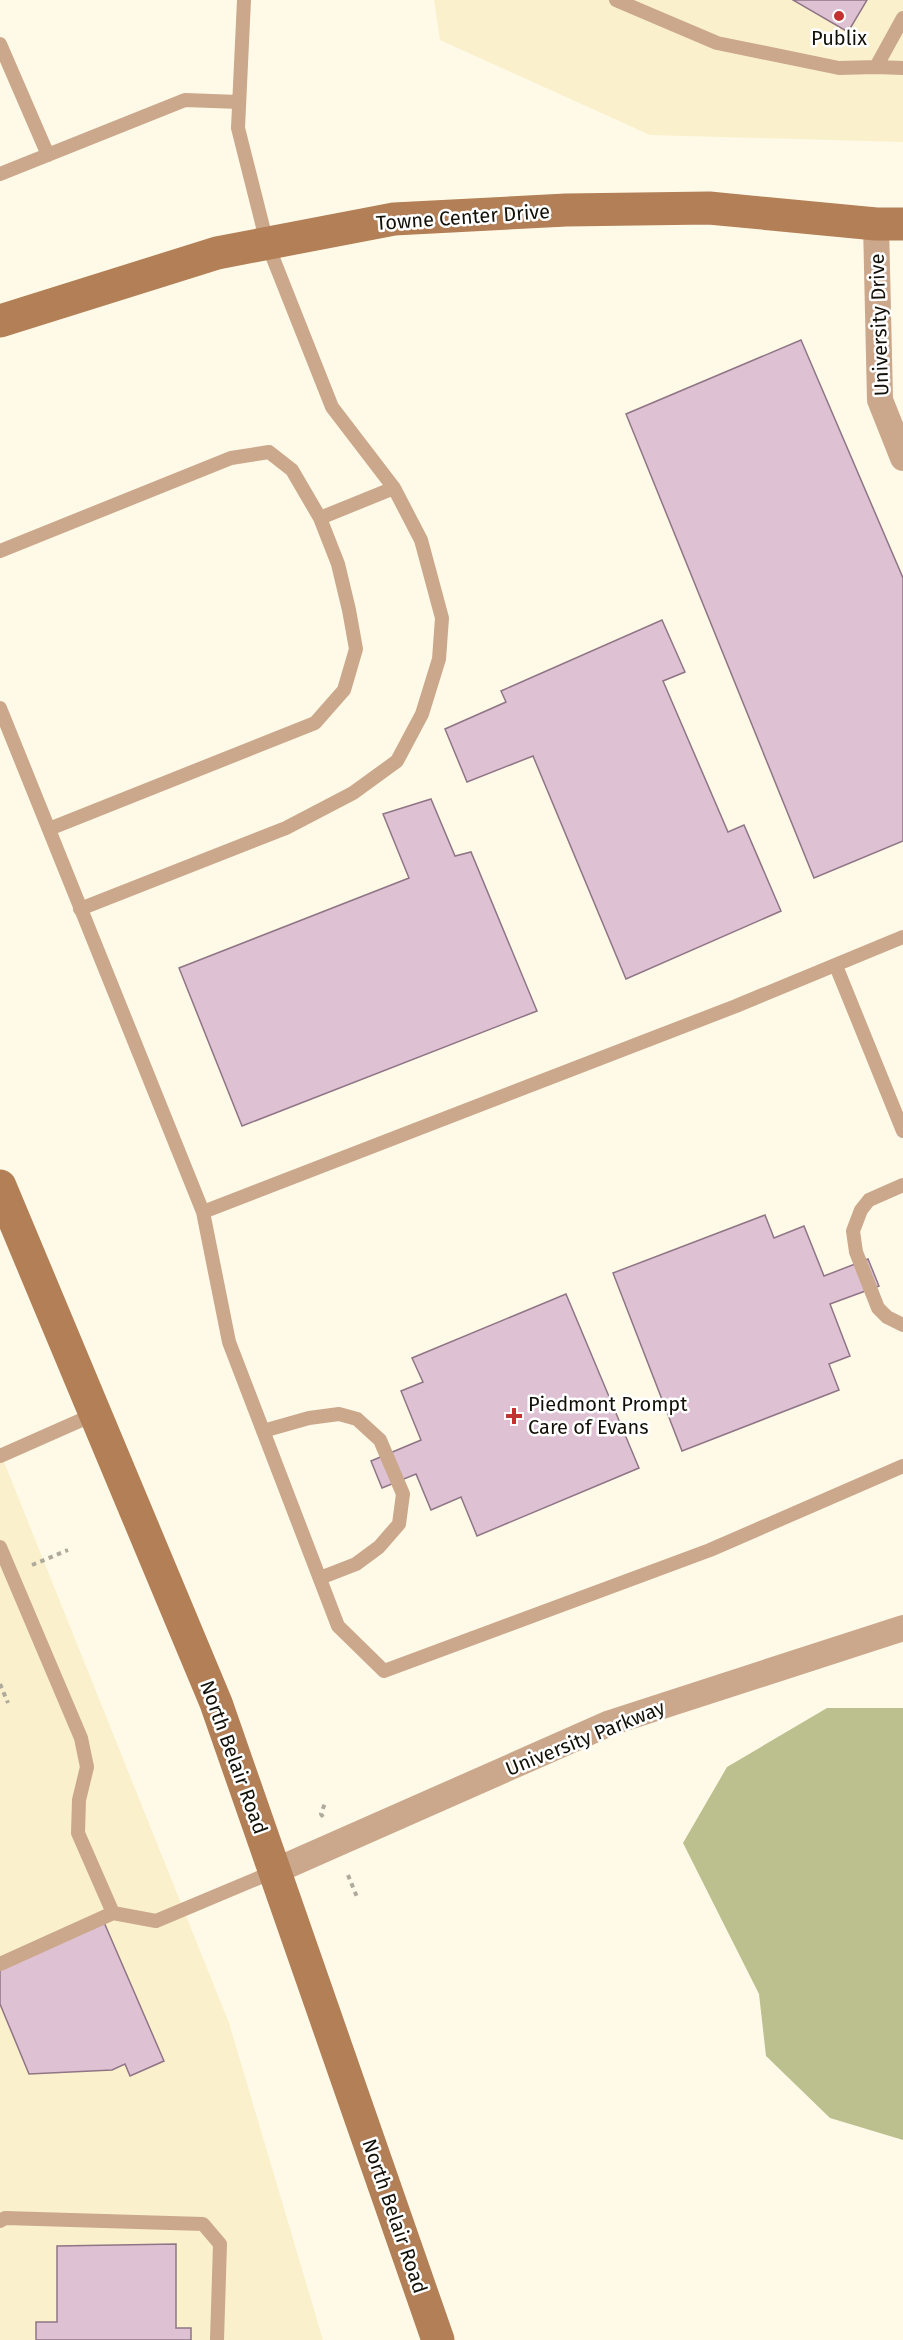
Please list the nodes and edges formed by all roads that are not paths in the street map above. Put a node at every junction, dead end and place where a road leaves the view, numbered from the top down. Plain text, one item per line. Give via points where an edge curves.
1 (244, 0) edge
2 (616, 0) edge
3 (903, 18) edge
4 (0, 44) edge
5 (876, 67) junction
6 (903, 68) edge
7 (239, 102) junction
8 (48, 155) junction
9 (0, 174) edge
10 (889, 224) edge
11 (267, 243) junction
12 (0, 321) edge
13 (903, 458) edge
14 (394, 488) junction
15 (320, 518) junction
16 (0, 551) edge
17 (0, 708) edge
18 (49, 829) junction
19 (80, 909) junction
20 (903, 937) edge
21 (836, 966) junction
22 (903, 1131) edge
23 (903, 1185) edge
24 (0, 1186) edge
25 (203, 1212) junction
26 (903, 1325) edge
27 (95, 1414) junction
28 (263, 1431) junction
29 (0, 1456) edge
30 (903, 1466) edge
31 (0, 1547) edge
32 (320, 1578) junction
33 (903, 1628) edge
34 (275, 1871) junction
35 (113, 1913) junction
36 (0, 1964) edge
37 (0, 2221) edge
38 (217, 2340) edge
39 (438, 2340) edge

1 - 7 lane
2 - 5 lane via 717,43 839,68
3 - 5 lane
4 - 8 lane
5 - 6 lane
7 - 8 lane via 185,100
7 - 11 lane via 238,128
8 - 9 lane
10 - 11 main road, Towne Center Drive via 709,208 566,210 394,219
10 - 13 street, University Drive via 880,400
11 - 12 main road, Towne Center Drive via 217,253
11 - 14 lane via 332,407
14 - 15 lane
14 - 19 lane via 421,540 442,618 439,658 422,714 397,761 353,793 286,828
15 - 16 lane via 292,470 269,452 231,458
15 - 18 lane via 338,564 356,649 344,690 315,723
17 - 18 lane
18 - 19 lane
19 - 25 lane
20 - 21 lane
21 - 22 lane
21 - 25 lane
23 - 26 lane via 869,1200 853,1231 856,1252 878,1308
24 - 27 main road, North Belair Road
25 - 28 lane via 229,1342
27 - 29 lane
27 - 34 main road, North Belair Road via 216,1703
28 - 32 lane
28 - 32 lane via 339,1414 357,1419 380,1440 403,1494 399,1524 379,1547 356,1564
30 - 32 lane via 710,1550 384,1671 339,1626
31 - 35 lane via 81,1738 87,1767 78,1833
33 - 34 street, University Parkway via 610,1723
34 - 35 lane via 156,1921
34 - 39 main road, North Belair Road
35 - 36 lane
37 - 38 lane via 5,2218 203,2224 220,2244

